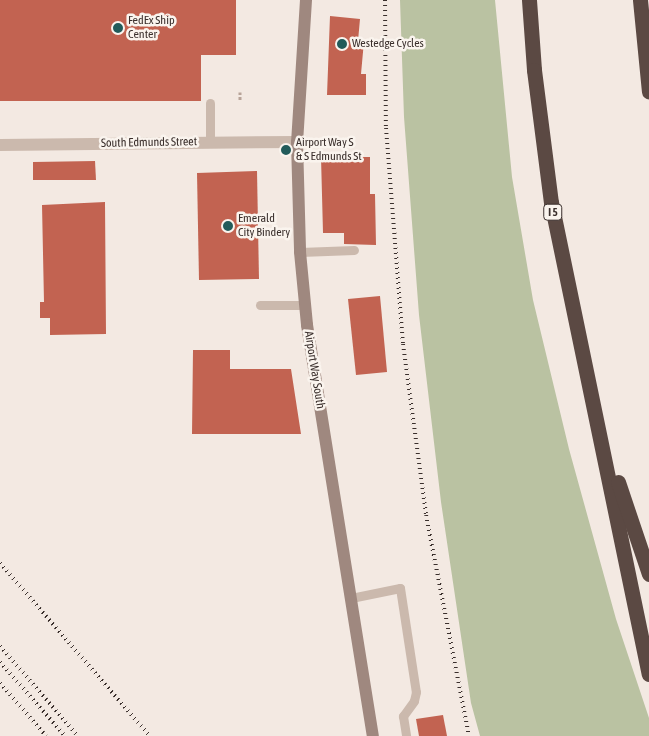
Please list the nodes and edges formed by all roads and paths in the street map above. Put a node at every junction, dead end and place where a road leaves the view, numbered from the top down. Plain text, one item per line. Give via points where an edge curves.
1 (306, 0) edge
2 (529, 0) edge
3 (640, 0) edge
4 (240, 92) dead end
5 (649, 92) edge
6 (240, 101) dead end
7 (210, 103) dead end
8 (297, 142) junction
9 (210, 143) junction
10 (0, 145) edge
11 (354, 250) dead end
12 (300, 252) junction
13 (260, 305) dead end
14 (305, 305) junction
15 (598, 421) junction
16 (649, 574) edge
17 (351, 598) junction
18 (649, 674) edge
19 (373, 736) edge
20 (406, 736) edge

1 - 8 main road, Airport Way South
2 - 15 highway, I 5 via 534,70 551,202 570,304
3 - 5 highway
4 - 6 path
7 - 9 lane
8 - 9 street, South Edmunds Street
8 - 12 main road, Airport Way South
9 - 10 street, South Edmunds Street
11 - 12 lane
12 - 14 main road, Airport Way South
13 - 14 lane
14 - 17 main road, Airport Way South
15 - 16 highway, I 5
15 - 18 highway
17 - 19 main road, Airport Way South
17 - 20 lane via 400,588 416,692 414,701 403,716

